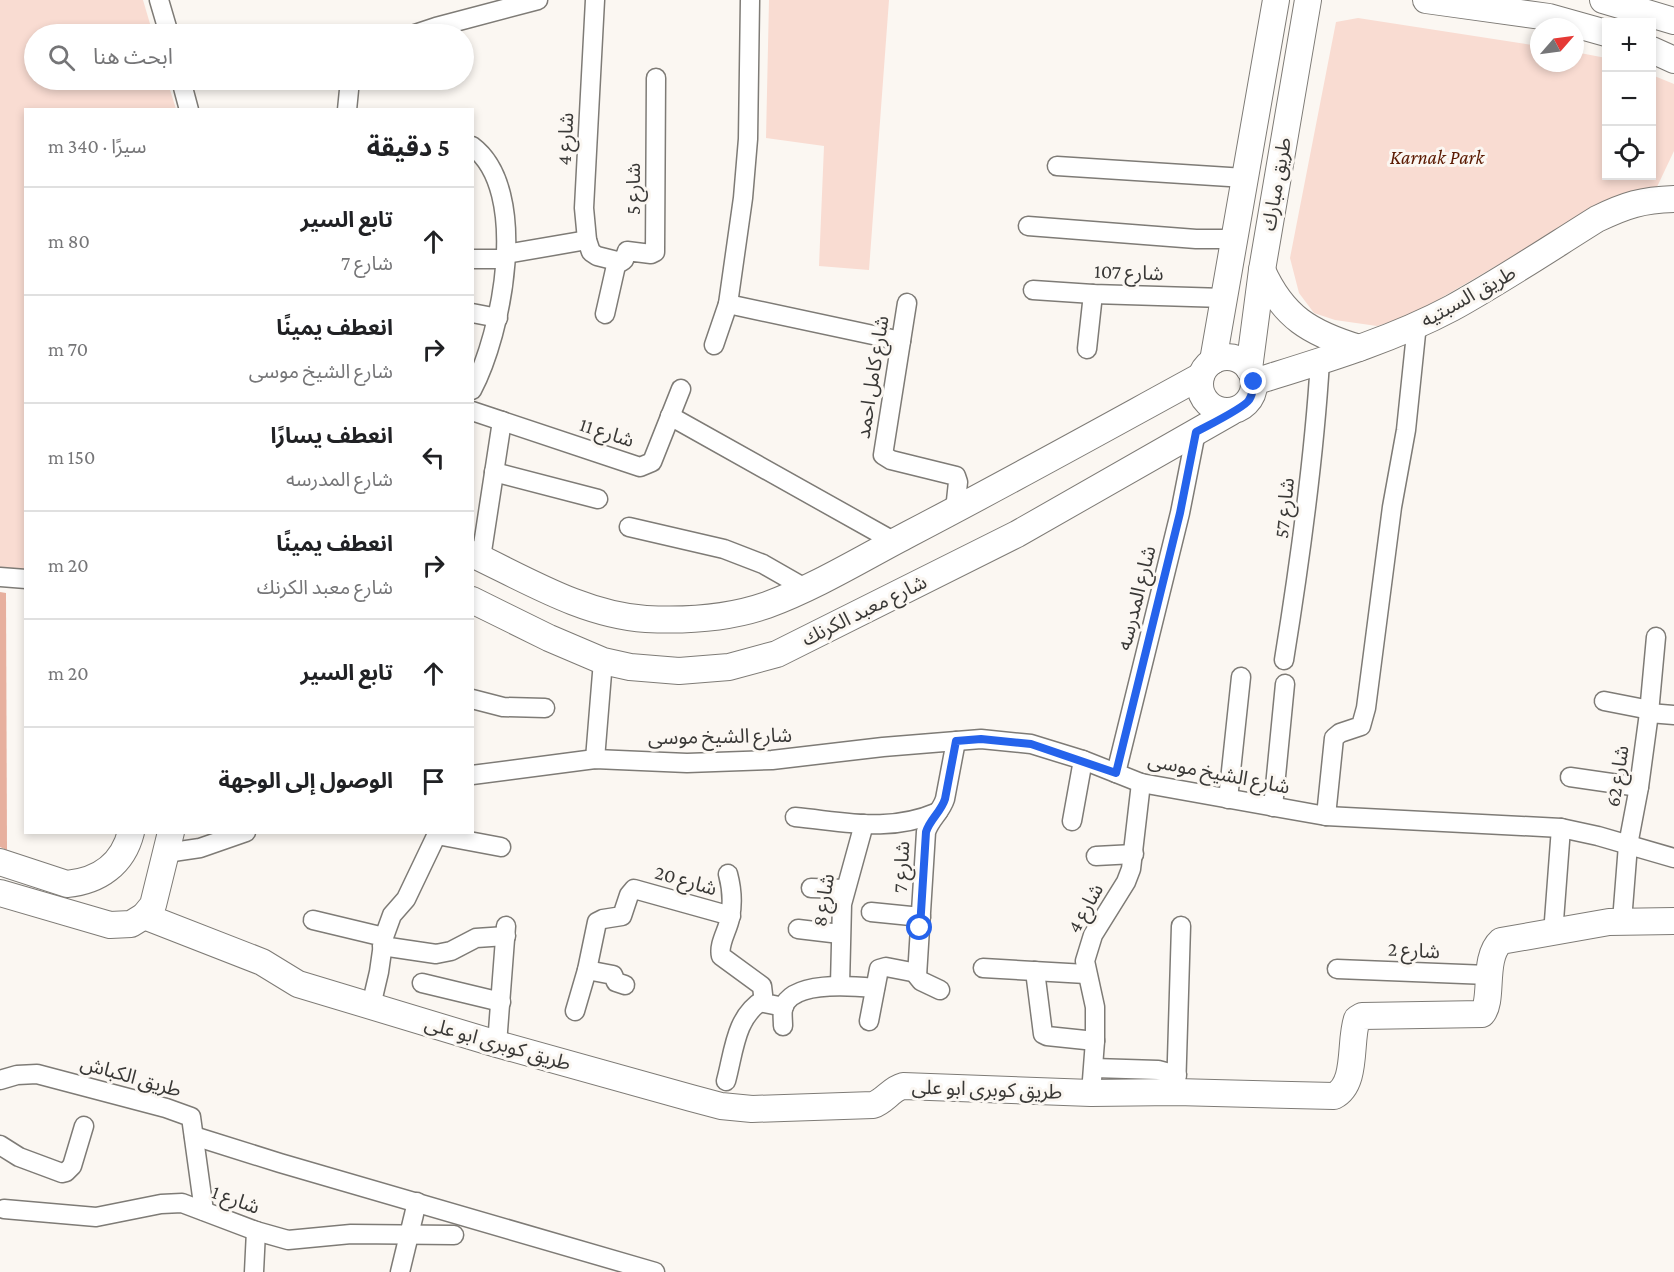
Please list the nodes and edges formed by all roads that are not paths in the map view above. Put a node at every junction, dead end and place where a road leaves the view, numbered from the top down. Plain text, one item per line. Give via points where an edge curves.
1 (159, 0) edge
2 (538, 0) edge
3 (595, 0) edge
4 (750, 0) edge
5 (1276, 0) edge
6 (1308, 0) edge
7 (1426, 0) edge
8 (1603, 0) edge
9 (1674, 21) edge
10 (166, 24) edge
11 (464, 24) edge
12 (1602, 32) edge
13 (1656, 52) edge
14 (1674, 60) edge
15 (656, 78) dead end
16 (184, 90) edge
17 (351, 90) edge
18 (188, 108) edge
19 (352, 108) edge
20 (474, 147) edge
21 (1057, 166) dead end
22 (1245, 178) junction
23 (1674, 199) edge
24 (1028, 226) dead end
25 (1234, 239) junction
26 (587, 240) junction
27 (505, 257) junction
28 (474, 259) edge
29 (617, 261) junction
30 (1262, 270) junction
31 (1034, 290) dead end
32 (1093, 294) junction
33 (1224, 298) junction
34 (907, 303) dead end
35 (728, 304) junction
36 (474, 313) edge
37 (605, 314) dead end
38 (498, 318) junction
39 (1417, 324) junction
40 (901, 341) junction
41 (714, 345) dead end
42 (1359, 348) junction
43 (1087, 349) dead end
44 (1320, 361) junction
45 (1207, 368) junction
46 (1252, 375) junction
47 (474, 386) edge
48 (681, 389) dead end
49 (474, 412) edge
50 (1231, 412) junction
51 (670, 416) junction
52 (502, 421) junction
53 (1196, 432) junction
54 (494, 472) junction
55 (598, 499) dead end
56 (955, 510) junction
57 (629, 527) dead end
58 (895, 542) junction
59 (477, 556) edge
60 (0, 578) edge
61 (24, 579) edge
62 (804, 588) junction
63 (474, 601) edge
64 (1656, 638) dead end
65 (1284, 660) dead end
66 (603, 661) junction
67 (1241, 677) dead end
68 (1285, 684) dead end
69 (474, 700) edge
70 (1604, 701) dead end
71 (545, 708) dead end
72 (1649, 711) junction
73 (1674, 715) edge
74 (956, 741) junction
75 (596, 759) junction
76 (1083, 760) junction
77 (1116, 773) junction
78 (474, 775) edge
79 (1570, 777) dead end
80 (1141, 783) junction
81 (1639, 786) junction
82 (1228, 799) junction
83 (1273, 807) junction
84 (938, 812) junction
85 (1326, 816) junction
86 (795, 817) dead end
87 (1072, 820) dead end
88 (864, 824) junction
89 (1562, 828) junction
90 (130, 834) edge
91 (240, 834) edge
92 (438, 834) edge
93 (168, 843) edge
94 (1628, 844) junction
95 (501, 847) dead end
96 (1134, 854) junction
97 (1096, 855) dead end
98 (1674, 858) edge
99 (0, 861) edge
100 (728, 874) dead end
101 (811, 888) dead end
102 (845, 889) junction
103 (0, 893) edge
104 (872, 912) dead end
105 (144, 916) junction
106 (731, 916) junction
107 (921, 917) junction
108 (313, 920) dead end
109 (1622, 921) junction
110 (1674, 921) edge
111 (1181, 926) dead end
112 (798, 928) dead end
113 (840, 934) junction
114 (1553, 934) junction
115 (383, 941) junction
116 (983, 968) dead end
117 (1337, 969) dead end
118 (587, 970) junction
119 (1035, 971) junction
120 (917, 973) junction
121 (1086, 974) junction
122 (1488, 975) junction
123 (422, 983) dead end
124 (625, 985) dead end
125 (840, 985) junction
126 (875, 988) junction
127 (940, 990) dead end
128 (763, 1000) junction
129 (501, 1002) junction
130 (371, 1006) junction
131 (784, 1007) junction
132 (574, 1011) dead end
133 (869, 1021) dead end
134 (783, 1026) dead end
135 (1095, 1041) junction
136 (496, 1044) junction
137 (0, 1080) edge
138 (1092, 1080) junction
139 (726, 1082) dead end
140 (1177, 1083) junction
141 (84, 1126) dead end
142 (194, 1136) junction
143 (0, 1145) edge
144 (417, 1202) junction
145 (4, 1209) dead end
146 (204, 1211) junction
147 (256, 1231) junction
148 (454, 1235) dead end
149 (409, 1236) junction
150 (626, 1268) edge
151 (254, 1272) edge
152 (399, 1272) edge
153 (655, 1272) edge

1 - 10 street
2 - 11 street
3 - 26 street, شارع 4 via 584,208
4 - 35 street via 748,138
5 - 22 street, طريق مبارك
6 - 30 street, طريق مبارك
7 - 12 street via 1549,17
8 - 9 street
13 - 14 street
15 - 29 street, شارع 5 via 655,252 651,255 627,251 623,261
16 - 18 street
17 - 19 street
20 - 27 street via 494,171 503,195
21 - 22 street
22 - 25 street, طريق مبارك
23 - 39 street, طريق السبتيه via 1622,207 1597,219 1452,308
24 - 25 street
25 - 33 street, طريق مبارك
26 - 27 street
26 - 29 street via 594,254
27 - 28 street
27 - 38 street
29 - 37 street
30 - 42 street via 1270,290 1299,322
30 - 46 street, طريق مبارك
31 - 32 street, شارع 107
32 - 33 street, شارع 107
32 - 43 street
33 - 45 street, طريق مبارك
34 - 40 street, شارع كامل احمد
35 - 40 street
35 - 41 street
36 - 38 street
38 - 47 street via 486,361
39 - 42 street, طريق السبتيه
39 - 85 street via 1406,430 1366,708 1361,726 1334,738
40 - 56 street, شارع كامل احمد via 883,454 891,460 956,476
42 - 44 street, طريق السبتيه
44 - 46 street, طريق السبتيه
44 - 65 street, شارع 57 via 1302,549
45 - 46 street via 1222,357 1232,358 1242,362
45 - 50 street via 1199,387 1203,398 1210,406
45 - 56 street
46 - 50 street via 1249,401
48 - 51 street, شارع 11
49 - 52 street, شارع 11
50 - 53 street, شارع معبد الكرنك
51 - 52 street, شارع 11 via 652,462 640,467
51 - 58 street
52 - 54 street
53 - 66 street, شارع معبد الكرنك via 1017,534 777,654 729,667 679,671
53 - 77 street, شارع المدرسه
54 - 55 street
54 - 59 street
56 - 58 street
57 - 62 street via 724,549 763,564
58 - 62 street
59 - 62 street via 571,600 607,613 644,619 725,616 766,605
60 - 61 street
63 - 66 street, شارع معبد الكرنك
64 - 72 street, شارع 62
66 - 75 street
67 - 82 street
68 - 83 street
69 - 71 street via 503,707
70 - 72 street
72 - 73 street
72 - 81 street, شارع 62
74 - 75 street, شارع الشيخ موسى via 772,760 687,763
74 - 76 street, شارع الشيخ موسى via 1031,744
74 - 84 street, شارع 7 via 945,799
75 - 78 street, شارع الشيخ موسى
76 - 77 street, شارع الشيخ موسى
76 - 87 street
77 - 80 street, شارع الشيخ موسى
79 - 81 street
80 - 82 street, شارع الشيخ موسى
80 - 96 street, شارع 4
81 - 94 street, شارع 62
82 - 83 street, شارع الشيخ موسى
83 - 85 street, شارع الشيخ موسى
84 - 88 street via 910,822
84 - 107 street, شارع 7 via 926,832
85 - 89 street, شارع الشيخ موسى
86 - 88 street
88 - 102 street, شارع 8
89 - 94 street, شارع الشيخ موسى
89 - 114 street
90 - 99 street via 124,851 109,869 78,883 67,884
91 - 93 street via 200,848
92 - 95 street
92 - 115 street via 406,899 394,911
93 - 105 street via 155,899
94 - 98 street, شارع الشيخ موسى
94 - 109 street, شارع 62
96 - 97 street
96 - 121 street, شارع 4 via 1126,882 1093,935 1085,961
100 - 106 street
101 - 102 street
102 - 113 street, شارع 8
103 - 105 street via 110,925 124,925
104 - 107 street
105 - 130 street, طريق كوبرى ابو على via 262,962 298,984
106 - 118 street, شارع 20 via 634,889 622,916 597,922
106 - 128 street via 720,952 762,986
107 - 120 street, شارع 7
108 - 115 street
109 - 110 street, طريق كوبرى ابو على
109 - 114 street, طريق كوبرى ابو على
111 - 140 street
112 - 113 street
113 - 125 street, شارع 8
114 - 122 street, طريق كوبرى ابو على via 1501,941
115 - 129 street via 436,954 506,930
115 - 130 street
116 - 119 street
117 - 122 street, شارع 2
118 - 124 street via 614,975 616,982
118 - 132 street, شارع 20
119 - 121 street
119 - 135 street via 1043,1034
120 - 126 street via 882,967
120 - 127 street via 921,981
121 - 135 street, شارع 4 via 1095,1007
122 - 140 street, طريق كوبرى ابو على via 1486,1009 1480,1015 1357,1018 1347,1084 1334,1096
123 - 129 street
125 - 126 street
125 - 131 street via 807,990 792,997
126 - 133 street
128 - 131 street
128 - 139 street via 746,1013 741,1023
129 - 136 street
130 - 136 street, طريق كوبرى ابو على
131 - 134 street
135 - 138 street, شارع 4
136 - 138 street, طريق كوبرى ابو على via 721,1106 752,1109 873,1105 903,1086
137 - 142 street, طريق الكباش via 37,1074 166,1108 191,1117
138 - 140 street, طريق كوبرى ابو على
141 - 143 street via 72,1166 62,1173 19,1157
142 - 144 street
142 - 146 street, طريق الكباش
144 - 149 street
144 - 150 street
145 - 146 street, شارع 1 via 96,1217 182,1203
146 - 147 street, شارع 1
147 - 149 street, شارع 1 via 288,1240 351,1234
147 - 151 street
148 - 149 street, شارع 1
149 - 152 street
150 - 153 street

